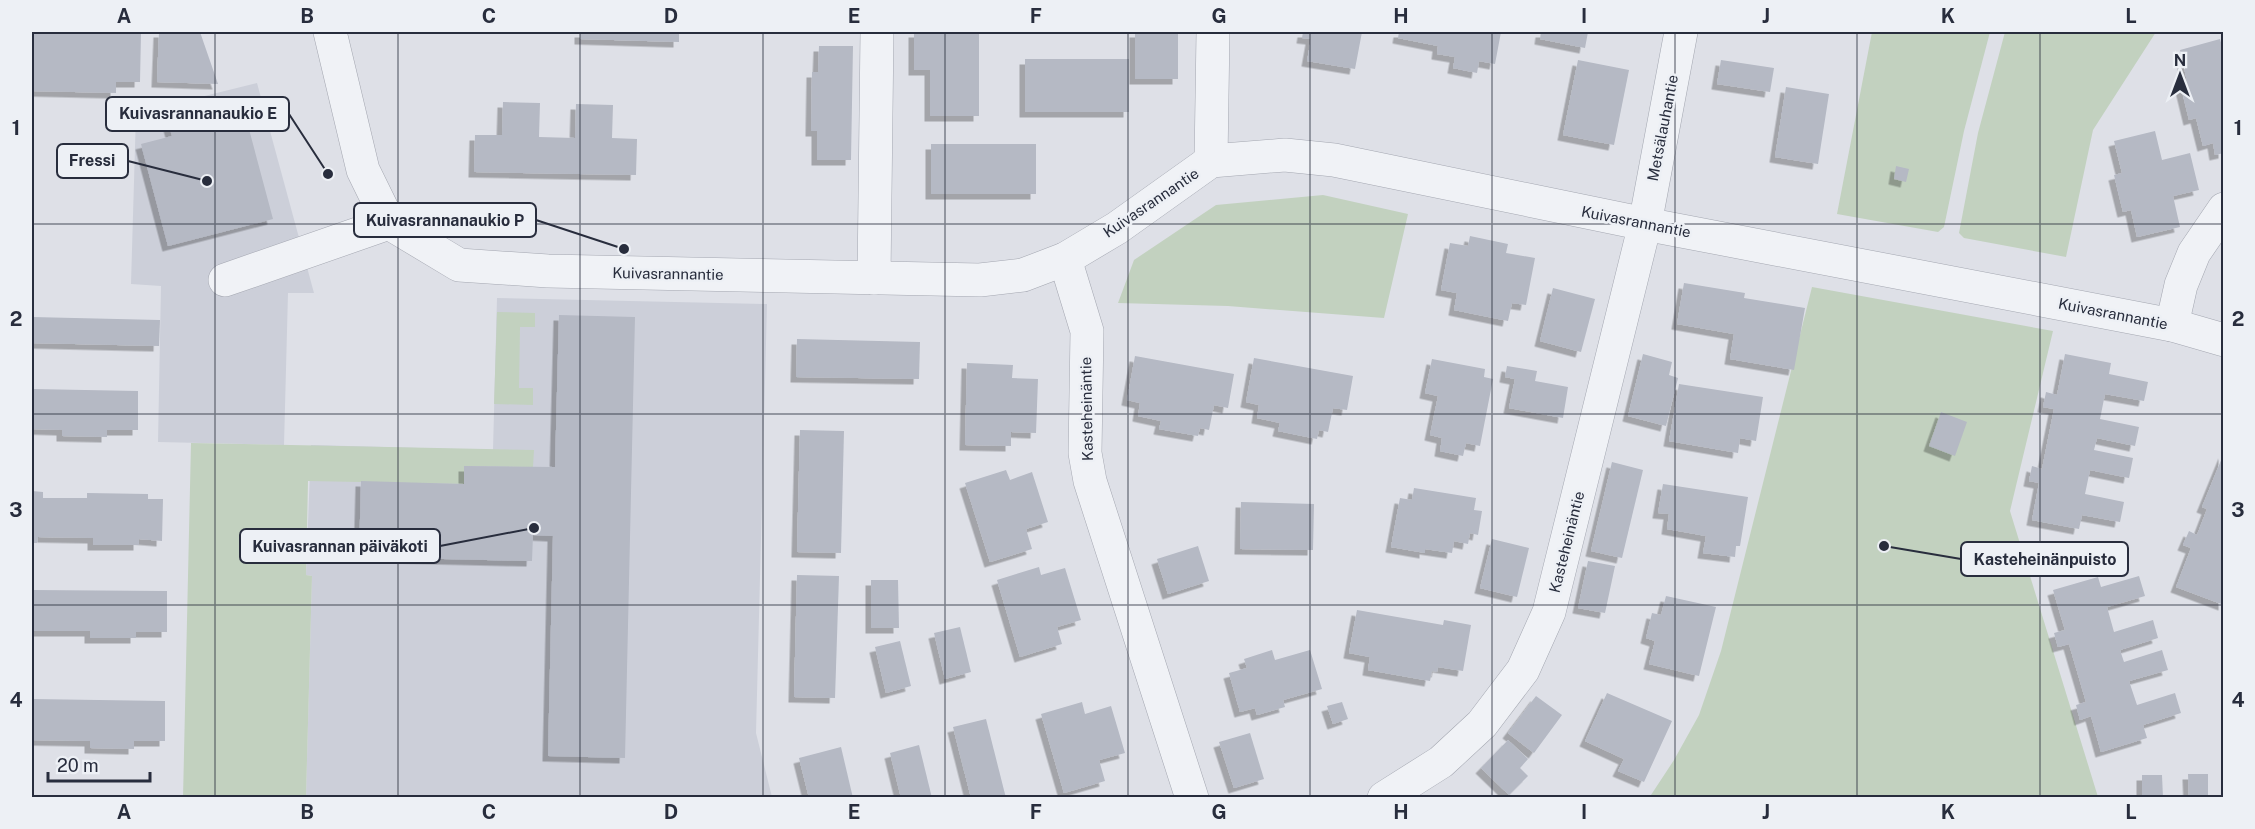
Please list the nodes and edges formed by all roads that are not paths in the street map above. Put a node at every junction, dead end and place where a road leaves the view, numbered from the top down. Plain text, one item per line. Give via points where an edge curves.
1 (330, 32) edge
2 (877, 32) edge
3 (1213, 32) edge
4 (1681, 32) edge
5 (1211, 161) junction
6 (2223, 209) edge
7 (389, 224) junction
8 (1645, 224) junction
9 (1065, 259) junction
10 (874, 278) junction
11 (225, 280) dead end
12 (2172, 325) junction
13 (2223, 340) edge
14 (1192, 798) edge
15 (1384, 798) edge

1 - 7 street via 363,170
2 - 10 street
3 - 5 street
4 - 8 street, Metsälauhantie
5 - 8 street, Kuivasrannantie via 1285,154 1334,160
5 - 9 street, Kuivasrannantie via 1117,228
6 - 12 street via 2194,253 2181,285
7 - 10 street, Kuivasrannantie via 459,265 548,271
7 - 11 street
8 - 12 street, Kuivasrannantie
8 - 15 street, Kasteheinäntie via 1545,622 1523,669 1482,724 1441,762
9 - 10 street, Kuivasrannantie via 1023,275 980,280
9 - 14 street, Kasteheinäntie via 1086,331 1085,453 1090,482
12 - 13 street, Kuivasrannantie

